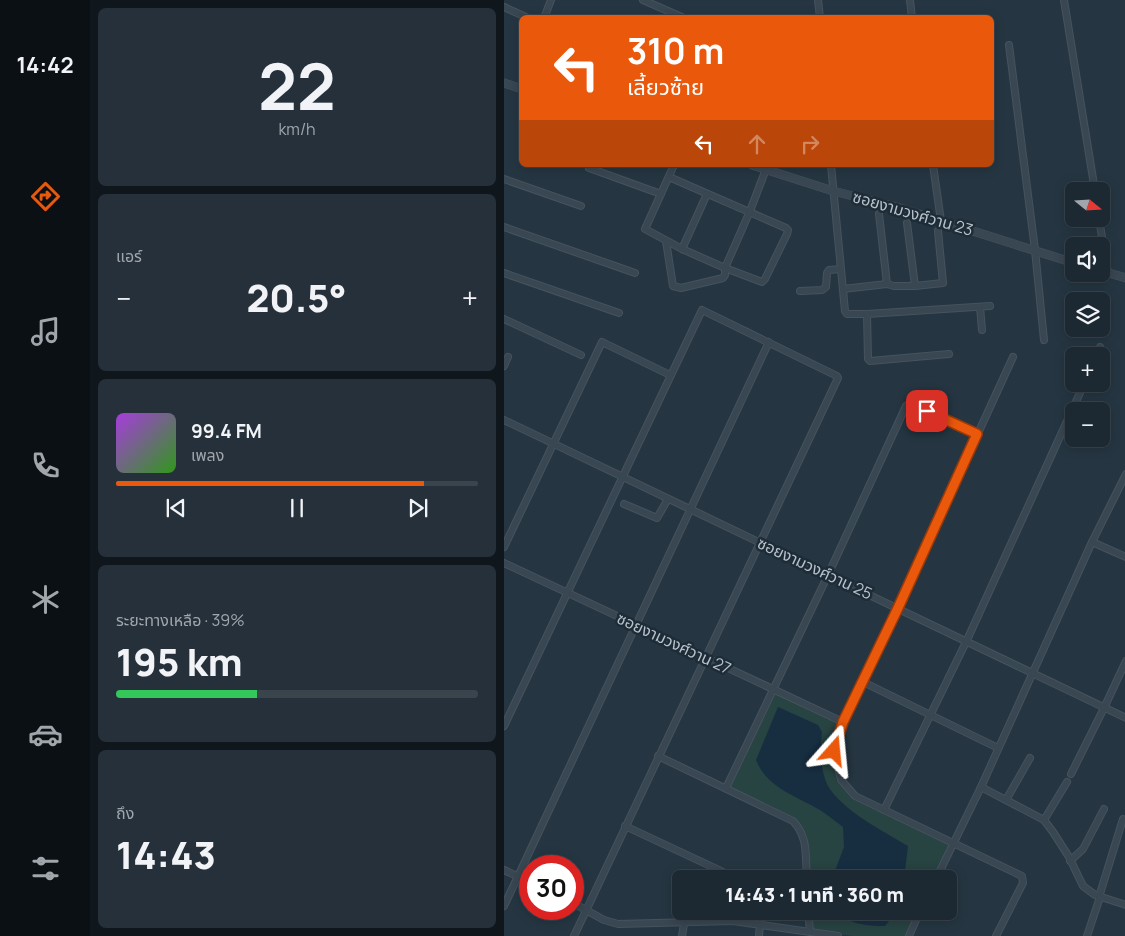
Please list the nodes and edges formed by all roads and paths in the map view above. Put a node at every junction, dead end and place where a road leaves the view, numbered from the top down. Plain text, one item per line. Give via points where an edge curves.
1 (551, 0) edge
2 (644, 0) edge
3 (818, 0) edge
4 (910, 0) edge
5 (1064, 0) edge
6 (504, 7) edge
7 (521, 15) edge
8 (545, 15) edge
9 (677, 15) edge
10 (820, 15) edge
11 (912, 15) edge
12 (1010, 45) dead end
13 (504, 83) edge
14 (519, 88) edge
15 (673, 167) edge
16 (759, 167) edge
17 (831, 167) edge
18 (933, 167) edge
19 (589, 168) dead end
20 (766, 169) junction
21 (669, 177) junction
22 (504, 180) edge
23 (1094, 182) edge
24 (833, 191) junction
25 (661, 194) junction
26 (707, 194) junction
27 (581, 206) dead end
28 (750, 211) junction
29 (880, 214) dead end
30 (941, 220) junction
31 (907, 222) dead end
32 (504, 227) edge
33 (938, 231) dead end
34 (666, 241) junction
35 (682, 249) junction
36 (1035, 250) junction
37 (1065, 260) edge
38 (725, 268) junction
39 (841, 269) junction
40 (504, 273) edge
41 (635, 273) dead end
42 (1110, 274) edge
43 (1125, 278) edge
44 (886, 284) junction
45 (915, 286) junction
46 (843, 288) junction
47 (800, 291) dead end
48 (990, 306) dead end
49 (980, 307) junction
50 (619, 313) dead end
51 (866, 314) junction
52 (504, 320) edge
53 (982, 330) dead end
54 (1044, 340) dead end
55 (769, 342) junction
56 (949, 354) dead end
57 (581, 355) dead end
58 (508, 357) dead end
59 (1013, 357) dead end
60 (504, 366) edge
61 (670, 376) junction
62 (1080, 392) edge
63 (504, 420) edge
64 (977, 434) junction
65 (554, 444) junction
66 (1125, 474) edge
67 (624, 477) junction
68 (668, 499) junction
69 (624, 504) dead end
70 (691, 509) junction
71 (760, 542) junction
72 (1092, 542) junction
73 (504, 547) edge
74 (1125, 557) edge
75 (504, 563) edge
76 (828, 575) junction
77 (568, 593) junction
78 (898, 608) junction
79 (635, 624) junction
80 (967, 640) junction
81 (705, 657) junction
82 (1125, 661) edge
83 (1032, 672) junction
84 (862, 682) junction
85 (772, 689) junction
86 (1104, 708) junction
87 (930, 715) junction
88 (1125, 718) edge
89 (843, 722) junction
90 (504, 726) edge
91 (998, 748) junction
92 (658, 756) junction
93 (1030, 758) dead end
94 (1071, 774) dead end
95 (1067, 782) dead end
96 (981, 787) junction
97 (726, 788) junction
98 (1006, 800) junction
99 (1104, 809) dead end
100 (884, 810) junction
101 (1123, 819) dead end
102 (1044, 820) junction
103 (625, 826) junction
104 (953, 843) junction
105 (1070, 861) junction
106 (504, 870) edge
107 (719, 870) edge
108 (806, 870) edge
109 (940, 870) edge
110 (518, 876) junction
111 (1100, 897) junction
112 (1125, 905) edge
113 (504, 906) edge
114 (586, 910) junction
115 (809, 920) edge
116 (916, 920) edge
117 (732, 921) joint
118 (684, 924) junction
119 (760, 924) junction
120 (810, 931) junction
121 (574, 936) edge
122 (682, 936) edge
123 (759, 936) edge
124 (837, 936) edge
125 (909, 936) edge
126 (996, 936) edge
127 (1087, 936) edge

1 - 8 street
2 - 9 street
3 - 10 street
4 - 11 street
5 - 23 street
6 - 7 street
12 - 36 street
13 - 14 street
15 - 21 street
16 - 20 street, ซอยงามวงศ์วาน 23
17 - 24 street
18 - 30 street
19 - 25 street
20 - 24 street, ซอยงามวงศ์วาน 23
20 - 28 street
21 - 25 street
21 - 26 street
22 - 27 street
24 - 30 street, ซอยงามวงศ์วาน 23
24 - 39 street
25 - 34 street via 645,230
26 - 28 street
26 - 35 street
28 - 38 street
28 - 38 street via 788,230 762,282
29 - 44 street
30 - 36 street, ซอยงามวงศ์วาน 23
31 - 45 street
32 - 41 street
33 - 45 street via 943,282
34 - 35 street
34 - 38 street via 673,286 681,288 723,278
35 - 38 street
36 - 37 street, ซอยงามวงศ์วาน 23
36 - 54 street
39 - 46 street
39 - 47 street via 829,270 826,287 822,290
40 - 50 street
42 - 43 street
44 - 45 street
44 - 46 street
46 - 51 street via 845,312
48 - 49 street
49 - 51 street
49 - 53 street
51 - 56 street via 870,361
52 - 57 street
55 - 61 street via 702,310
55 - 70 street
55 - 71 street via 838,377
58 - 60 street
59 - 64 street
61 - 65 street via 602,342
61 - 67 street
62 - 80 street
63 - 65 street, ซอยงามวงศ์วาน 25
64 - 76 street via 908,403
64 - 78 street
65 - 67 street, ซอยงามวงศ์วาน 25
65 - 73 street
66 - 72 street
67 - 68 street, ซอยงามวงศ์วาน 25
67 - 77 street
68 - 69 street via 656,518
68 - 70 street, ซอยงามวงศ์วาน 25
70 - 71 street, ซอยงามวงศ์วาน 25
70 - 79 street
71 - 76 street, ซอยงามวงศ์วาน 25
71 - 81 street
72 - 74 street
72 - 83 street
75 - 77 street, ซอยงามวงศ์วาน 27
76 - 78 street, ซอยงามวงศ์วาน 25
76 - 85 street
77 - 79 street, ซอยงามวงศ์วาน 27
77 - 90 street
78 - 80 street, ซอยงามวงศ์วาน 25
78 - 84 street
79 - 81 street, ซอยงามวงศ์วาน 27
79 - 110 street
80 - 83 street, ซอยงามวงศ์วาน 25
80 - 87 street
81 - 85 street, ซอยงามวงศ์วาน 27
81 - 92 street
82 - 86 street
83 - 86 street, ซอยงามวงศ์วาน 25
83 - 91 street
84 - 87 street
84 - 89 street
85 - 89 street, ซอยงามวงศ์วาน 27
85 - 97 street
86 - 88 street, ซอยงามวงศ์วาน 25
86 - 94 street
87 - 91 street
87 - 100 street
89 - 100 street via 834,751 841,780 855,796
91 - 96 street
92 - 97 street
92 - 103 street
93 - 98 street
95 - 102 street
96 - 98 street
96 - 104 street
97 - 108 street via 793,821 801,829
98 - 102 street
99 - 105 street via 1083,849
100 - 104 street
101 - 111 street
102 - 105 street
103 - 107 street
103 - 114 street
104 - 109 street
104 - 126 street via 1022,876 1023,883
105 - 111 street via 1083,886
106 - 110 street
110 - 113 street
111 - 112 street
111 - 127 street
114 - 118 street via 618,924
114 - 121 street
115 - 120 street
116 - 125 street
117 - 118 street
117 - 119 street
118 - 122 street
119 - 120 street
119 - 123 street
120 - 124 street

